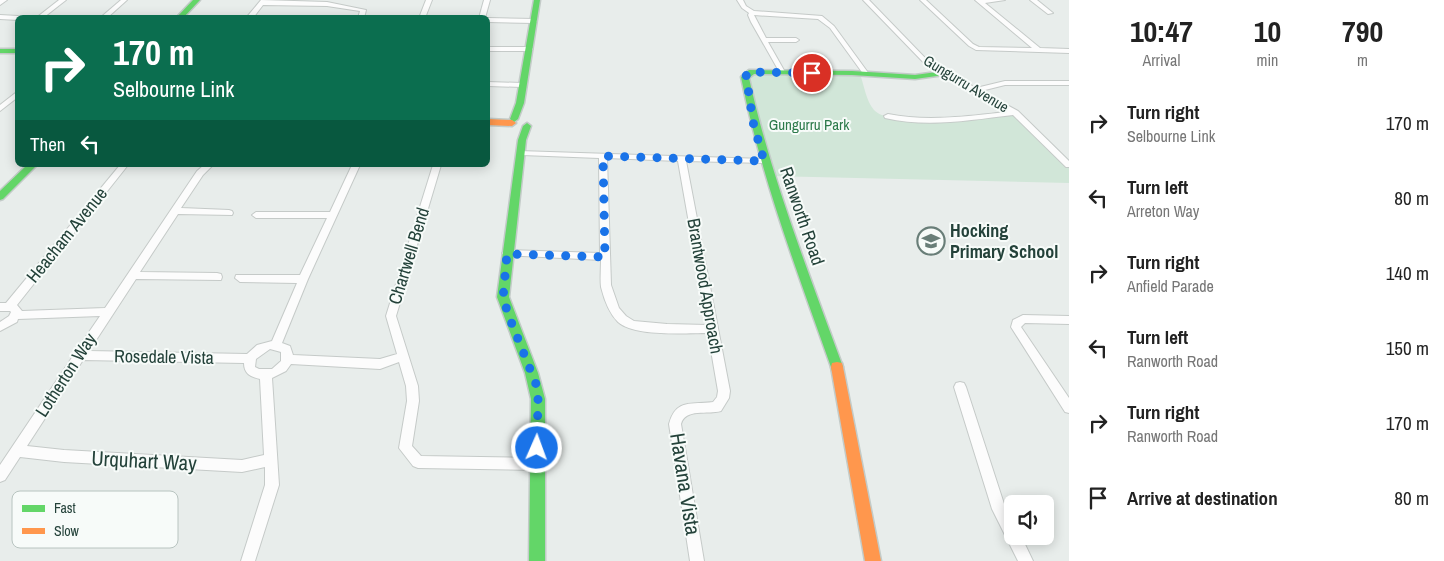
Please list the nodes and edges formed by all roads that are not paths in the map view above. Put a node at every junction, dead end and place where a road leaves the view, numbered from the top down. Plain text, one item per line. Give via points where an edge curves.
1 (4, 0) edge
2 (63, 0) edge
3 (124, 0) edge
4 (197, 0) edge
5 (429, 0) edge
6 (487, 0) edge
7 (537, 0) edge
8 (740, 0) edge
9 (866, 0) edge
10 (923, 0) edge
11 (1002, 0) edge
12 (1033, 0) edge
13 (263, 1) edge
14 (979, 1) edge
15 (0, 3) edge
16 (1050, 12) dead end
17 (753, 13) junction
18 (43, 15) edge
19 (106, 15) edge
20 (182, 15) edge
21 (251, 15) edge
22 (362, 15) edge
23 (423, 15) edge
24 (483, 15) edge
25 (0, 17) edge
26 (15, 18) edge
27 (490, 20) edge
28 (534, 21) junction
29 (764, 40) junction
30 (796, 40) dead end
31 (490, 49) edge
32 (530, 49) junction
33 (15, 51) edge
34 (1039, 51) junction
35 (1069, 51) edge
36 (0, 52) edge
37 (782, 72) junction
38 (944, 73) junction
39 (866, 74) junction
40 (1058, 83) junction
41 (1069, 83) edge
42 (490, 84) edge
43 (522, 85) junction
44 (976, 90) junction
45 (1069, 92) edge
46 (15, 96) edge
47 (0, 109) edge
48 (1015, 113) junction
49 (888, 116) dead end
50 (490, 122) edge
51 (519, 122) junction
52 (522, 153) junction
53 (603, 156) junction
54 (682, 158) junction
55 (764, 161) junction
56 (1069, 165) edge
57 (30, 167) edge
58 (122, 167) edge
59 (207, 167) edge
60 (355, 167) edge
61 (436, 167) edge
62 (0, 197) edge
63 (176, 211) junction
64 (229, 213) dead end
65 (256, 214) dead end
66 (333, 215) junction
67 (507, 254) junction
68 (605, 257) junction
69 (132, 275) junction
70 (217, 277) dead end
71 (240, 278) dead end
72 (303, 278) junction
73 (9, 310) edge
74 (107, 312) junction
75 (1069, 320) edge
76 (0, 327) edge
77 (712, 329) junction
78 (276, 345) junction
79 (78, 355) junction
80 (404, 356) junction
81 (250, 359) junction
82 (288, 359) junction
83 (266, 376) junction
84 (960, 387) dead end
85 (712, 408) joint
86 (1069, 408) edge
87 (16, 451) junction
88 (271, 459) junction
89 (536, 464) junction
90 (0, 476) edge
91 (1004, 518) edge
92 (1018, 545) edge
93 (248, 561) edge
94 (537, 561) edge
95 (697, 561) edge
96 (873, 561) edge
97 (1026, 561) edge

1 - 15 street
2 - 18 street
3 - 19 street
4 - 20 street
5 - 23 street
6 - 24 street
7 - 28 street
8 - 17 street
9 - 38 street, Gungurru Avenue via 911,48
10 - 34 street via 971,46
11 - 14 street
12 - 16 street
13 - 21 street
13 - 22 street via 327,4 363,10
14 - 34 street
17 - 29 street
17 - 39 street via 820,17 832,27
25 - 26 street
27 - 28 street
28 - 32 street
29 - 30 street
29 - 37 street
31 - 32 street
32 - 43 street
33 - 36 street
34 - 35 street
37 - 39 street, Ranworth Road
37 - 55 street, Ranworth Road via 752,72 745,77
38 - 39 street, Ranworth Road via 915,77
38 - 44 street, Gungurru Avenue
40 - 41 street
40 - 44 street via 1004,83
40 - 45 street
42 - 43 street
43 - 51 street
44 - 48 street, Gungurru Avenue
46 - 47 street
48 - 49 street via 928,121
48 - 56 street, Gungurru Avenue
50 - 51 street
51 - 52 street
52 - 53 street
52 - 67 street
53 - 54 street
53 - 68 street
54 - 55 street
54 - 77 street, Brantwood Approach
55 - 96 street, Ranworth Road via 838,370
57 - 62 street
58 - 73 street, Heacham Avenue
59 - 63 street, Lotherton Way
60 - 66 street
61 - 80 street, Chartwell Bend via 391,316
63 - 64 street
63 - 69 street, Lotherton Way
65 - 66 street
66 - 72 street
67 - 68 street
67 - 89 street via 505,307 536,384
68 - 77 street via 608,295 625,322 638,326
69 - 70 street
69 - 74 street, Lotherton Way
71 - 72 street
72 - 78 street
73 - 74 street
73 - 76 street, Heacham Avenue
74 - 79 street, Lotherton Way
75 - 86 street via 1022,319 1017,323 1019,333
77 - 85 street, Brantwood Approach via 724,391 721,403
78 - 81 street via 263,347
78 - 82 street via 286,349
79 - 81 street, Rosedale Vista
79 - 87 street, Lotherton Way
80 - 82 street via 380,364
80 - 89 street, Chartwell Bend via 413,401 405,448 418,462
81 - 83 street via 253,373
82 - 83 street via 280,370
83 - 88 street
84 - 91 street
85 - 95 street, Havana Vista via 685,409 675,424
87 - 88 street, Urquhart Way via 242,466
87 - 90 street, Lotherton Way
88 - 93 street via 272,485
89 - 94 street
92 - 97 street

